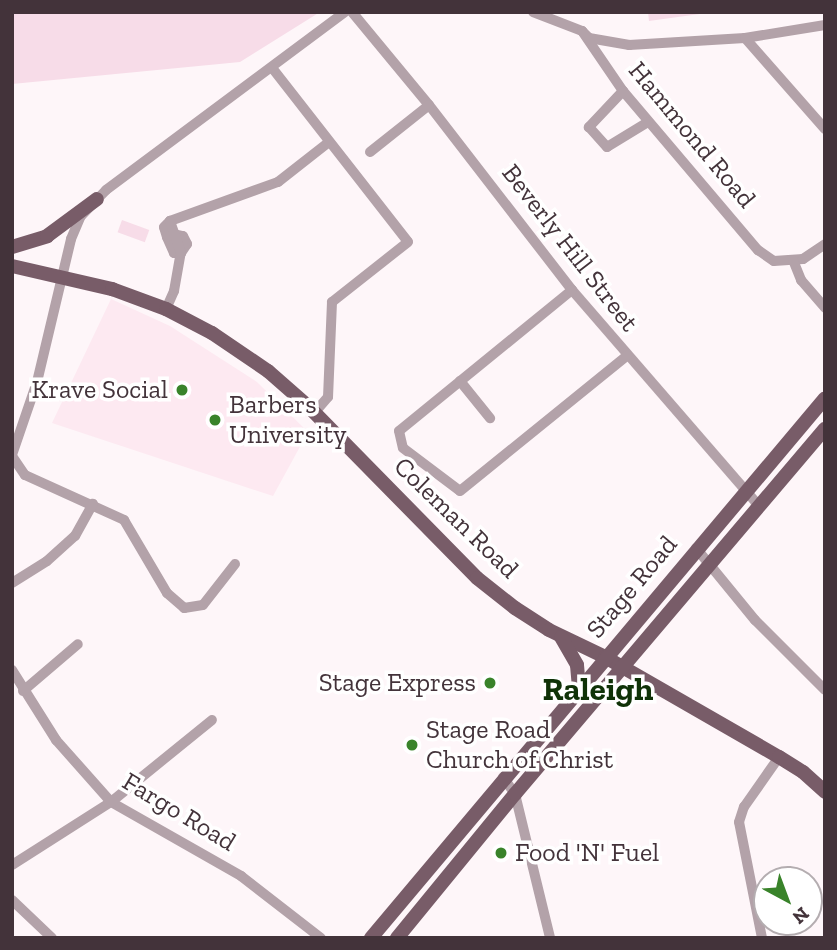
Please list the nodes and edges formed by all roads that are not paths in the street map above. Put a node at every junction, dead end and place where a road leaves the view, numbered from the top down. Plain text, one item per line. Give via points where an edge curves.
1 (345, 12) edge
2 (352, 12) edge
3 (533, 12) edge
4 (825, 24) edge
5 (582, 31) junction
6 (745, 38) junction
7 (273, 69) junction
8 (623, 91) junction
9 (429, 105) junction
10 (648, 122) junction
11 (825, 129) edge
12 (329, 142) junction
13 (370, 152) dead end
14 (97, 199) junction
15 (170, 220) junction
16 (825, 244) edge
17 (12, 247) edge
18 (181, 253) junction
19 (793, 260) junction
20 (12, 266) edge
21 (62, 276) junction
22 (572, 290) junction
23 (825, 308) edge
24 (166, 309) junction
25 (627, 356) junction
26 (460, 382) junction
27 (825, 398) edge
28 (314, 413) junction
29 (490, 418) dead end
30 (825, 429) edge
31 (12, 455) edge
32 (744, 491) junction
33 (93, 504) junction
34 (759, 506) junction
35 (696, 548) junction
36 (235, 564) dead end
37 (709, 564) junction
38 (12, 583) edge
39 (561, 637) junction
40 (78, 644) dead end
41 (605, 657) junction
42 (623, 667) junction
43 (12, 670) edge
44 (579, 688) junction
45 (825, 690) edge
46 (23, 691) junction
47 (212, 720) dead end
48 (779, 757) junction
49 (503, 777) junction
50 (825, 792) edge
51 (515, 794) junction
52 (111, 802) junction
53 (12, 865) edge
54 (12, 900) edge
55 (52, 938) edge
56 (321, 938) edge
57 (371, 938) edge
58 (397, 938) edge
59 (550, 938) edge
60 (762, 938) edge

1 - 7 street
2 - 9 street, Beverly Hill Street
3 - 5 street
4 - 6 street
5 - 6 street via 589,38 629,45
5 - 8 street, Hammond Road
6 - 11 street
7 - 12 street
7 - 14 street
8 - 10 street, Hammond Road
8 - 10 street via 589,127 607,147
9 - 13 street
9 - 22 street, Beverly Hill Street
10 - 19 street, Hammond Road via 758,250 774,261
12 - 15 street via 278,182
12 - 28 street via 408,242 332,302 328,397
14 - 17 main road via 47,236
14 - 21 street via 81,216
15 - 18 street via 174,234 183,236 187,244
15 - 18 street via 163,227 174,253
16 - 19 street via 803,260
18 - 24 street
19 - 23 street via 801,280
20 - 21 main road, Coleman Road
21 - 24 main road, Coleman Road
21 - 31 street via 37,383
22 - 25 street, Beverly Hill Street
22 - 26 street
24 - 28 main road, Coleman Road via 268,371
25 - 26 street via 460,491 403,448 399,431
25 - 32 street, Beverly Hill Street
26 - 29 street
27 - 32 main road, Stage Road
28 - 39 main road, Coleman Road via 477,578
30 - 34 main road, Stage Road
31 - 33 street via 25,475
32 - 34 street, Beverly Hill Street
32 - 35 main road, Stage Road
33 - 36 street via 124,520 167,593 184,608 203,605
33 - 38 street via 75,536
34 - 37 main road, Stage Road
35 - 37 street
35 - 41 main road, Stage Road
37 - 42 main road, Stage Road
37 - 45 street via 755,620
39 - 41 main road, Coleman Road
39 - 44 main road via 577,665
40 - 46 street
41 - 42 main road, Coleman Road
41 - 44 main road, Stage Road
42 - 48 main road, Coleman Road
42 - 51 main road, Stage Road
43 - 46 street, Fargo Road
44 - 49 main road, Stage Road
46 - 52 street, Fargo Road via 55,740
47 - 52 street
48 - 50 main road, Coleman Road
48 - 60 street via 744,807 739,822
49 - 51 street
49 - 57 main road, Stage Road
51 - 58 main road, Stage Road
51 - 59 street
52 - 53 street
52 - 56 street, Fargo Road via 242,876
54 - 55 street

